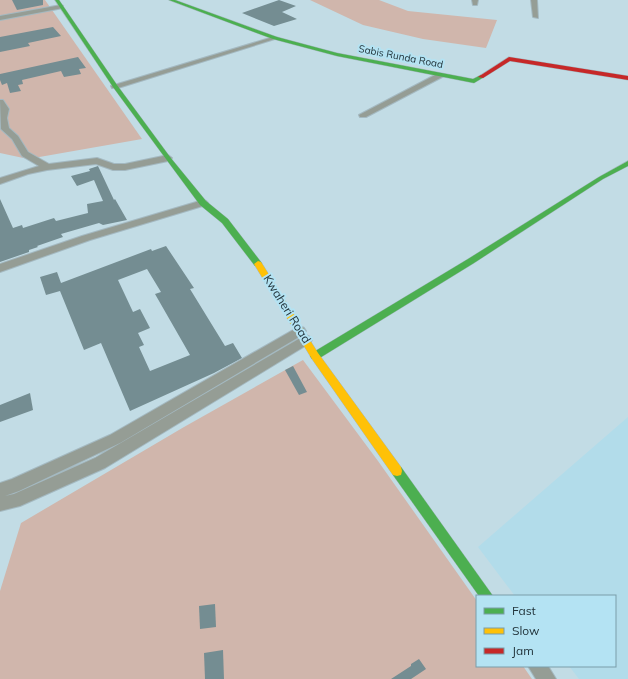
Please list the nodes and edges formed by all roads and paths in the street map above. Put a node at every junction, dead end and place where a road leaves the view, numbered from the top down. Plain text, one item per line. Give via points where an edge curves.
1 (171, 0) edge
2 (534, 0) edge
3 (59, 3) edge
4 (536, 17) dead end
5 (0, 18) edge
6 (275, 38) junction
7 (440, 76) junction
8 (628, 78) edge
9 (115, 86) junction
10 (0, 102) edge
11 (363, 114) dead end
12 (168, 158) junction
13 (628, 163) edge
14 (47, 167) junction
15 (0, 181) edge
16 (202, 203) junction
17 (0, 268) edge
18 (303, 336) junction
19 (315, 356) junction
20 (93, 450) junction
21 (100, 463) junction
22 (0, 490) edge
23 (0, 504) edge
24 (486, 595) edge
25 (538, 667) edge
26 (547, 679) edge

1 - 6 street, Sabis Runda Road
2 - 4 street
3 - 5 street
3 - 9 street, Kwaheri Road
6 - 7 street, Sabis Runda Road
6 - 9 street
7 - 8 street, Sabis Runda Road via 474,81 509,59
7 - 11 street
9 - 12 street, Kwaheri Road
10 - 14 street via 5,109 5,129 15,138 25,154
12 - 14 street via 125,167 113,167 97,161
12 - 16 street, Kwaheri Road
13 - 19 street
14 - 15 street
16 - 17 street via 86,238
16 - 18 street, Kwaheri Road via 225,221 258,263
18 - 19 street, Kwaheri Road
18 - 20 street
18 - 21 street
19 - 24 street, Kwaheri Road
20 - 21 street
20 - 22 street
21 - 23 street via 15,501
25 - 26 street

